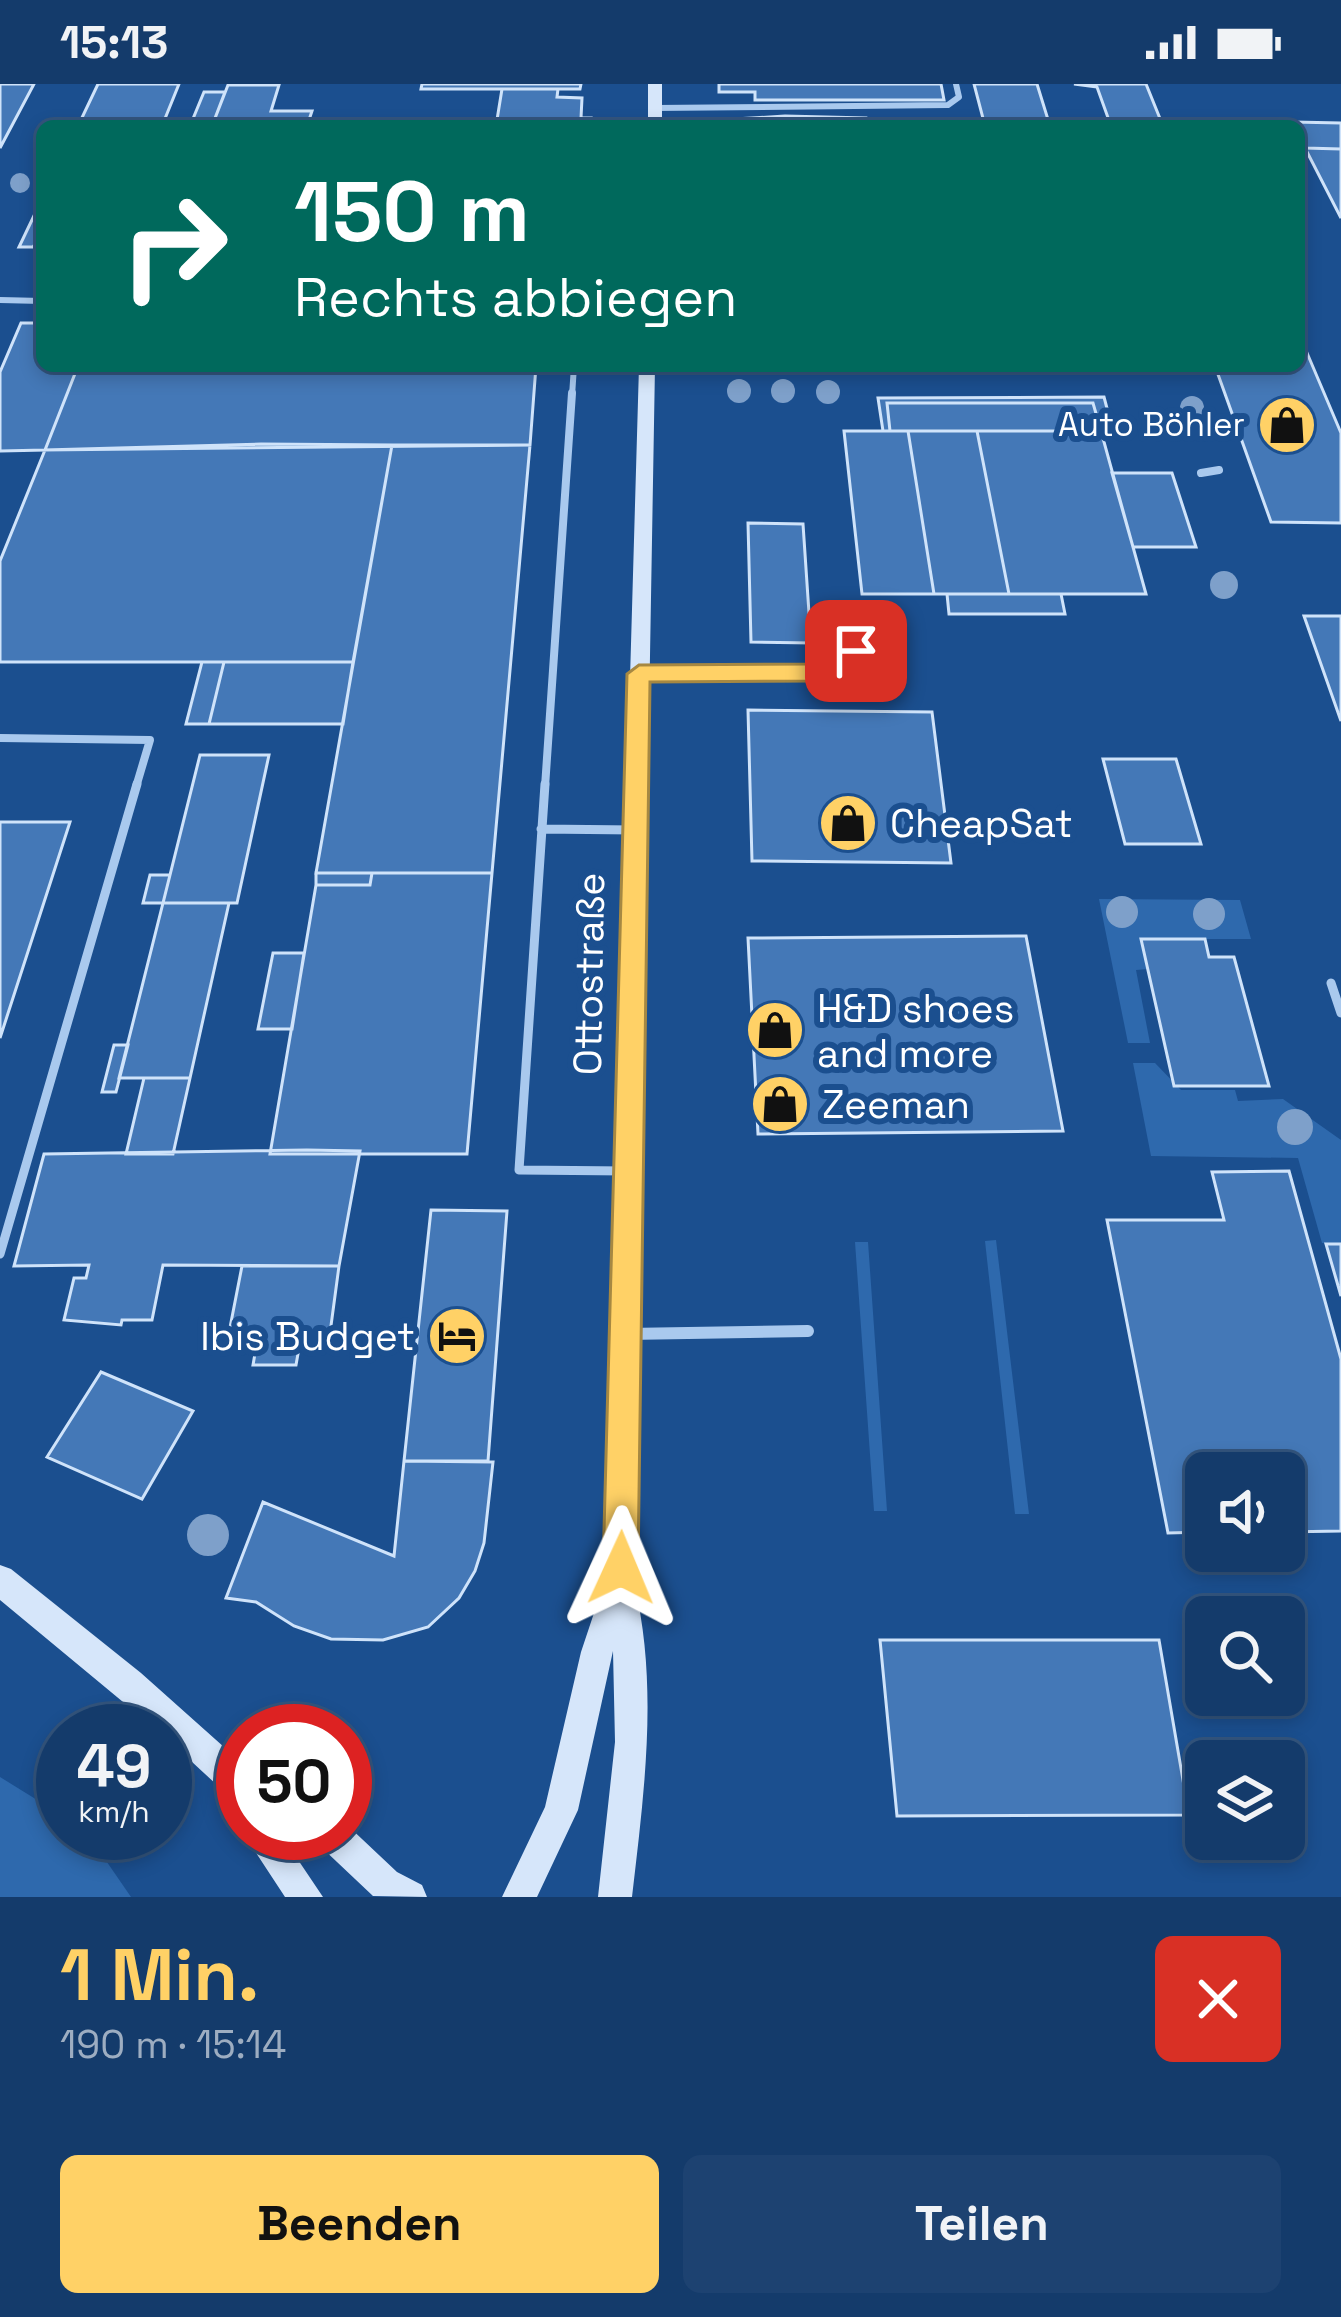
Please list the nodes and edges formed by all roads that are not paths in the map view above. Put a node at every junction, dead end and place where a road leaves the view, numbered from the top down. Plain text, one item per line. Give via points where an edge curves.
1 (655, 84) edge
2 (956, 84) edge
3 (655, 108) junction
4 (655, 120) edge
5 (0, 299) edge
6 (36, 301) edge
7 (574, 372) edge
8 (647, 372) edge
9 (1219, 470) dead end
10 (1201, 472) dead end
11 (856, 651) dead end
12 (639, 674) junction
13 (0, 738) edge
14 (541, 830) junction
15 (635, 830) junction
16 (1331, 983) dead end
17 (1341, 1013) edge
18 (627, 1172) junction
19 (0, 1254) edge
20 (808, 1331) dead end
21 (623, 1334) junction
22 (0, 1580) edge
23 (619, 1583) junction
24 (216, 1763) edge
25 (279, 1860) edge
26 (359, 1860) edge
27 (306, 1897) edge
28 (410, 1897) edge
29 (519, 1897) edge
30 (615, 1897) edge

1 - 3 main road
2 - 3 lane via 957,102 925,107
3 - 4 main road
5 - 6 lane
7 - 14 lane
8 - 12 main road, Ottostraße
9 - 10 lane
11 - 12 lane via 813,673
12 - 15 main road, Ottostraße
13 - 19 lane via 151,740
14 - 15 lane
14 - 18 lane via 519,1170
15 - 18 main road, Ottostraße
16 - 17 lane
18 - 21 main road, Ottostraße
20 - 21 lane
21 - 23 main road, Ottostraße
22 - 24 main road
23 - 29 main road, Ottostraße via 561,1810
23 - 30 main road, Ottostraße via 634,1658 632,1763
25 - 27 main road
26 - 28 main road

